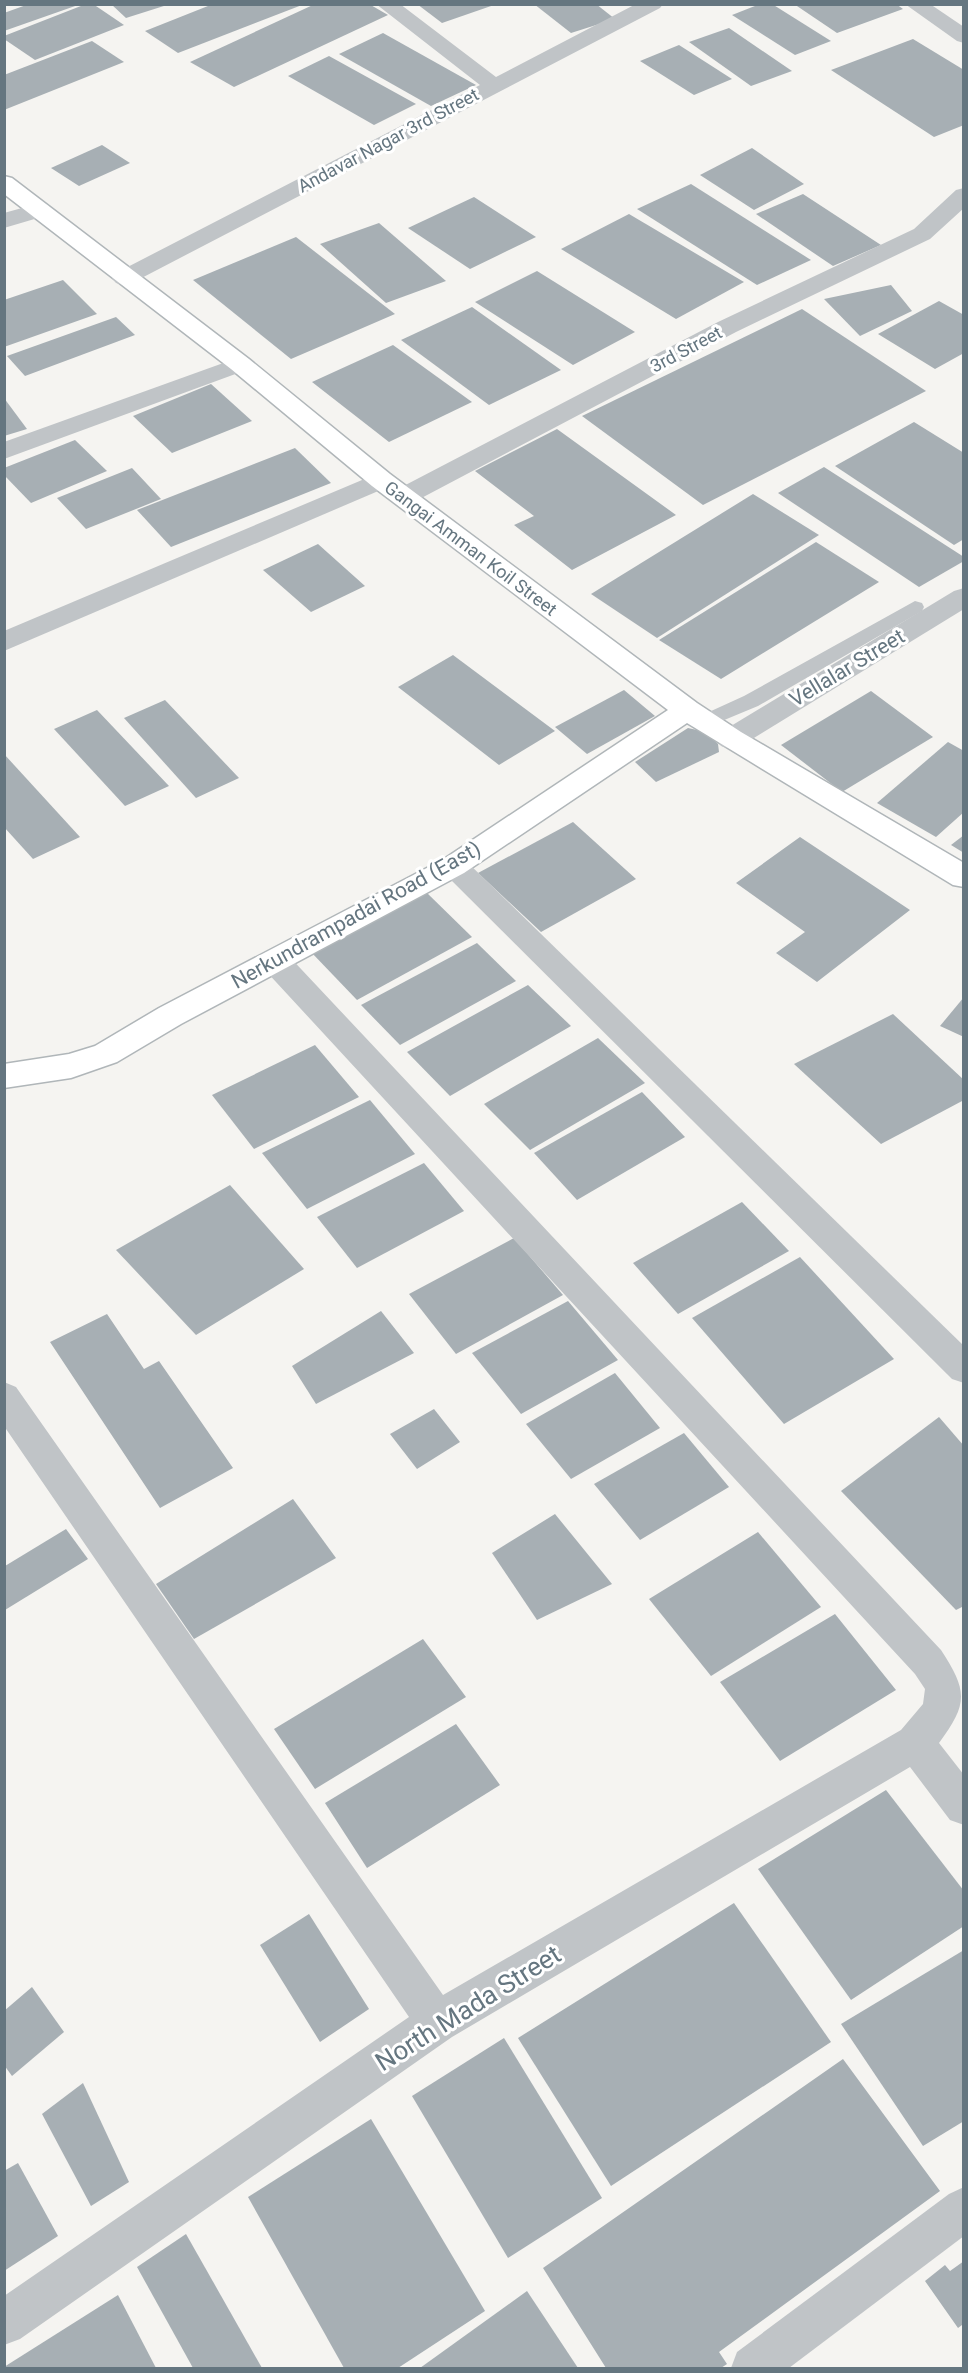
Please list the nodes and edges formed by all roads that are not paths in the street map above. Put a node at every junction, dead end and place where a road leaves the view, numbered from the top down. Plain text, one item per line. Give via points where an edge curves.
1 (386, 4) edge
2 (653, 4) edge
3 (915, 4) edge
4 (963, 37) edge
5 (494, 85) junction
6 (4, 183) edge
7 (963, 195) edge
8 (40, 210) junction
9 (4, 221) edge
10 (124, 278) junction
11 (240, 364) junction
12 (4, 451) edge
13 (381, 480) junction
14 (404, 497) junction
15 (963, 597) edge
16 (915, 607) dead end
17 (4, 642) edge
18 (696, 716) junction
19 (731, 739) junction
20 (454, 866) junction
21 (963, 877) edge
22 (274, 962) junction
23 (4, 1076) edge
24 (963, 1369) edge
25 (4, 1397) edge
26 (915, 1743) junction
27 (963, 1807) edge
28 (437, 2022) junction
29 (963, 2209) edge
30 (4, 2323) edge
31 (753, 2368) edge

1 - 5 street
2 - 5 street, Andavar Nagar 3rd Street
3 - 4 street
5 - 10 street, Andavar Nagar 3rd Street
6 - 8 street, Gangai Amman Koil Street
7 - 14 street, 3rd Street via 922,234 727,327
8 - 9 street
8 - 10 street, Gangai Amman Koil Street
10 - 11 street, Gangai Amman Koil Street
11 - 12 street
11 - 13 street, Gangai Amman Koil Street
13 - 14 street, Gangai Amman Koil Street
13 - 17 street
14 - 18 street, Gangai Amman Koil Street
15 - 19 street, Vellalar Street
16 - 18 lane via 751,701
18 - 19 street, Gangai Amman Koil Street
18 - 20 street, Nerkundrampadai Road (East)
19 - 21 street, Gangai Amman Koil Street
20 - 22 street, Nerkundrampadai Road (East)
20 - 24 street
22 - 23 street, Nerkundrampadai Road (East) via 106,1054 71,1066
22 - 26 street, North Mada Street via 928,1662 944,1686 941,1711
25 - 28 street
26 - 27 street
26 - 28 street, North Mada Street
28 - 30 street, North Mada Street
29 - 31 street

